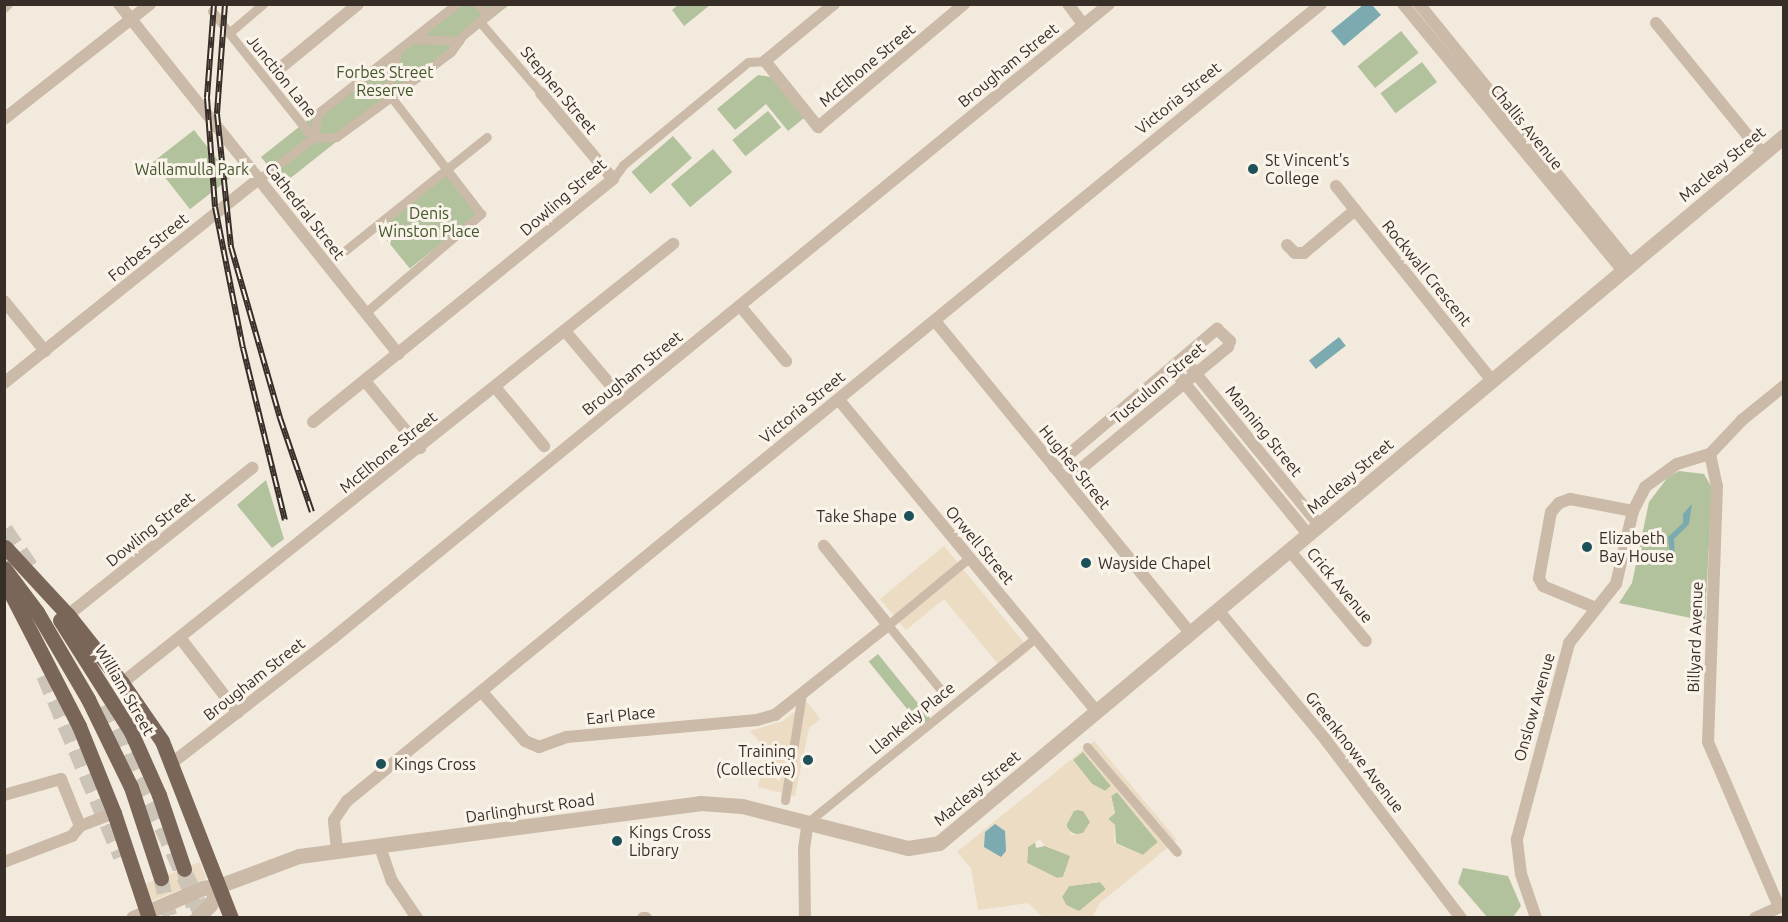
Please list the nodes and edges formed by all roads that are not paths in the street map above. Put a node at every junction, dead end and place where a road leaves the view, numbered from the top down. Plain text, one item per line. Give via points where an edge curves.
1 (9, 4) edge
2 (119, 4) edge
3 (150, 4) edge
4 (263, 4) edge
5 (358, 4) edge
6 (456, 4) edge
7 (479, 4) edge
8 (500, 4) edge
9 (834, 4) edge
10 (964, 4) edge
11 (1068, 4) edge
12 (1109, 4) edge
13 (1321, 4) edge
14 (1403, 4) edge
15 (1419, 4) edge
16 (4, 8) edge
17 (343, 9) edge
18 (212, 10) dead end
19 (484, 19) junction
20 (131, 20) junction
21 (1656, 23) dead end
22 (1084, 25) junction
23 (229, 33) junction
24 (412, 39) junction
25 (459, 41) junction
26 (397, 51) junction
27 (765, 62) junction
28 (279, 69) joint
29 (266, 80) junction
30 (541, 93) joint
31 (390, 95) junction
32 (4, 120) edge
33 (1784, 136) edge
34 (487, 137) dead end
35 (313, 138) junction
36 (1762, 153) junction
37 (447, 169) junction
38 (259, 179) junction
39 (613, 180) junction
40 (1336, 186) dead end
41 (1355, 210) junction
42 (673, 244) dead end
43 (1287, 245) dead end
44 (337, 258) dead end
45 (1627, 268) junction
46 (4, 301) edge
47 (740, 306) junction
48 (365, 313) junction
49 (935, 321) junction
50 (565, 331) junction
51 (45, 351) junction
52 (398, 354) junction
53 (1183, 358) junction
54 (786, 361) dead end
55 (1172, 368) junction
56 (1196, 374) junction
57 (365, 381) junction
58 (1492, 381) junction
59 (4, 383) edge
60 (1184, 383) junction
61 (495, 387) junction
62 (1784, 387) edge
63 (613, 388) dead end
64 (839, 400) junction
65 (313, 422) dead end
66 (544, 446) dead end
67 (420, 448) junction
68 (1710, 454) junction
69 (1054, 467) junction
70 (252, 468) dead end
71 (1066, 481) junction
72 (1633, 511) junction
73 (1314, 530) junction
74 (5, 546) edge
75 (824, 546) dead end
76 (1289, 550) junction
77 (969, 558) junction
78 (4, 568) edge
79 (4, 580) edge
80 (1596, 608) junction
81 (1218, 610) junction
82 (68, 615) junction
83 (888, 625) junction
84 (1190, 633) junction
85 (1035, 638) junction
86 (181, 639) junction
87 (1366, 641) dead end
88 (122, 683) junction
89 (942, 690) dead end
90 (482, 692) junction
91 (802, 693) junction
92 (1096, 711) junction
93 (238, 713) junction
94 (1087, 747) dead end
95 (172, 763) junction
96 (4, 795) edge
97 (785, 800) dead end
98 (114, 813) junction
99 (808, 822) junction
100 (80, 826) junction
101 (939, 843) joint
102 (380, 847) junction
103 (337, 850) junction
104 (1177, 852) dead end
105 (4, 862) edge
106 (183, 869) tunnel mouth
107 (161, 878) tunnel mouth
108 (218, 891) junction
109 (1781, 906) edge
110 (148, 915) edge
111 (132, 918) edge
112 (189, 918) edge
113 (196, 918) edge
114 (231, 918) edge
115 (417, 918) edge
116 (805, 918) edge
117 (1461, 918) edge
118 (1536, 918) edge
119 (1755, 918) edge

1 - 16 street
2 - 20 street, Cathedral Street
3 - 20 street
4 - 23 street, Junction Lane
5 - 17 street
6 - 24 street
7 - 19 street
8 - 19 street, Forbes Street
9 - 27 street, Dowling Street
10 - 27 street, McElhone Street via 818,127
11 - 22 street
12 - 22 street, Brougham Street
13 - 49 street, Victoria Street
14 - 45 street, Challis Avenue
15 - 45 street, Challis Avenue
17 - 28 street
18 - 23 street, Junction Lane
19 - 25 street, Forbes Street
19 - 30 street, Stephen Street
20 - 32 street
20 - 38 street, Cathedral Street
21 - 36 street
22 - 47 street, Brougham Street
23 - 29 street, Junction Lane
24 - 25 street
24 - 26 street
25 - 31 street, Forbes Street via 451,52
26 - 31 street
26 - 35 street via 318,113
27 - 39 street, Dowling Street via 747,62 623,165
28 - 29 street
29 - 35 street, Junction Lane
30 - 39 street, Stephen Street
31 - 35 street, Forbes Street via 336,137
31 - 37 street
33 - 36 street, Macleay Street
34 - 37 street
35 - 38 street, Forbes Street
36 - 45 street, Macleay Street
37 - 44 street
37 - 48 street via 481,214
38 - 48 street, Cathedral Street
38 - 51 street, Forbes Street
39 - 52 street, Dowling Street
40 - 41 street, Rockwall Crescent
41 - 43 street via 1304,253 1295,253
41 - 58 street, Rockwall Crescent
42 - 50 street, McElhone Street
45 - 58 street, Macleay Street
46 - 51 street
47 - 54 street
47 - 93 street, Brougham Street
48 - 52 street, Cathedral Street
49 - 64 street, Victoria Street
49 - 69 street, Hughes Street
50 - 61 street, McElhone Street
50 - 63 street
51 - 59 street, Forbes Street
52 - 57 street, Dowling Street
53 - 55 street, Tusculum Street
53 - 56 street, Manning Street
53 - 56 street, Tusculum Street via 1217,329 1230,341
55 - 60 street, Manning Street
55 - 69 street, Tusculum Street
56 - 60 street, Tusculum Street
56 - 73 street, Manning Street
57 - 65 street, Dowling Street
57 - 67 street
58 - 73 street, Macleay Street
60 - 71 street, Tusculum Street
60 - 73 street, Manning Street
61 - 66 street
61 - 67 street, McElhone Street
62 - 68 street via 1742,420
64 - 77 street, Orwell Street
64 - 90 street, Victoria Street
67 - 86 street, McElhone Street
68 - 72 street, Onslow Avenue via 1660,473 1645,487
68 - 109 street, Billyard Avenue via 1717,486 1708,742
69 - 71 street, Hughes Street
70 - 82 street, Dowling Street
71 - 84 street, Hughes Street
72 - 80 street, Onslow Avenue via 1616,584
72 - 80 street via 1570,499 1559,502 1551,512 1539,578 1543,586
73 - 76 street, Macleay Street
74 - 82 main road
74 - 106 main road, William Street via 80,648 118,708 159,795
75 - 83 street
76 - 81 street, Macleay Street
76 - 87 street, Crick Avenue
77 - 83 street
77 - 85 street, Orwell Street
78 - 107 main road via 58,644 88,699 131,787
79 - 98 main road via 74,716
80 - 118 street, Onslow Avenue via 1569,643 1521,812 1517,852
81 - 84 street, Macleay Street
81 - 117 street, Greenknowe Avenue via 1325,739
82 - 88 main road
83 - 89 street
83 - 91 street, Earl Place
84 - 92 street, Macleay Street
85 - 92 street, Orwell Street
85 - 99 street, Llankelly Place
86 - 88 street, McElhone Street
86 - 93 street
88 - 95 main road
90 - 91 street, Earl Place via 525,741 539,747 567,737 757,720 786,707
90 - 103 street, Victoria Street via 342,805 334,820
91 - 97 street
92 - 101 street, Macleay Street
93 - 95 street, Brougham Street
94 - 104 street
95 - 108 main road
96 - 100 street via 61,779
98 - 100 street
98 - 110 main road
99 - 101 street, Darlinghurst Road via 908,848
99 - 102 street, Darlinghurst Road via 742,806 700,802
99 - 116 street via 804,849
100 - 105 street via 72,836
102 - 103 street, Darlinghurst Road
102 - 115 street via 392,881
103 - 108 street, Darlinghurst Road via 299,856
108 - 110 street, Darlinghurst Road via 203,888
108 - 112 street
108 - 113 street
108 - 114 main road
109 - 119 street
110 - 111 street, Darlinghurst Road

